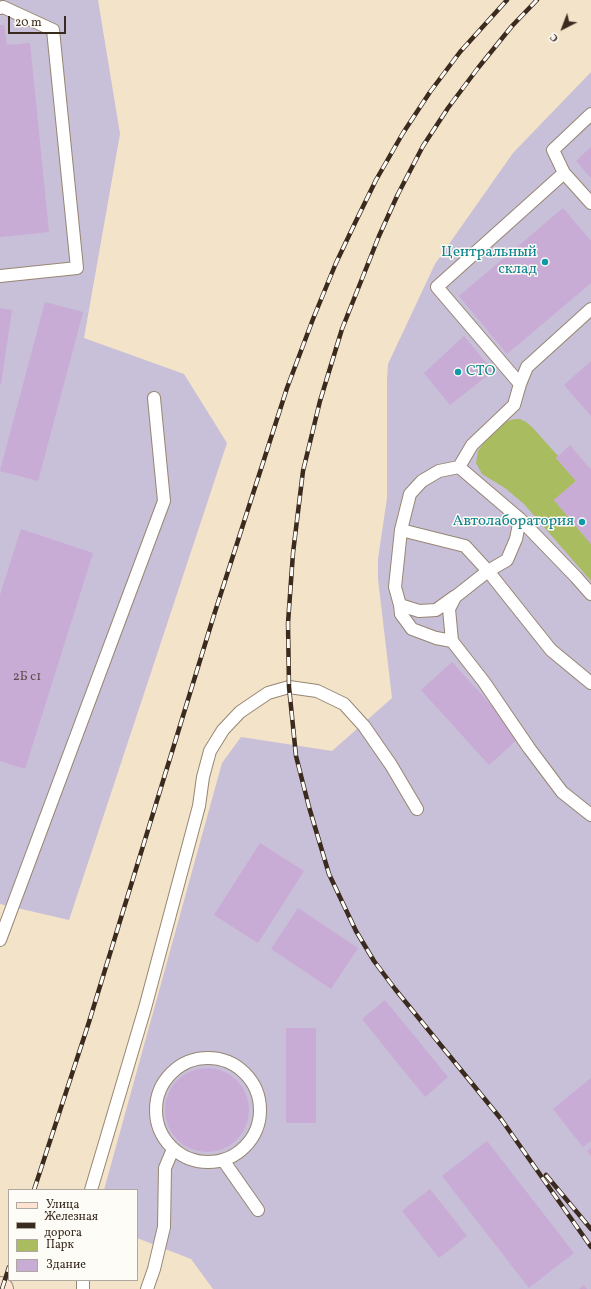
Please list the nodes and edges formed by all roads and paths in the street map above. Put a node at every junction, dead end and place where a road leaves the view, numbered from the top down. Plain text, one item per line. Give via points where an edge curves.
1 (2, 5) edge
2 (591, 114) edge
3 (564, 173) junction
4 (591, 203) edge
5 (0, 276) edge
6 (591, 309) edge
7 (520, 384) junction
8 (154, 398) dead end
9 (459, 467) junction
10 (520, 520) junction
11 (401, 530) junction
12 (488, 571) junction
13 (591, 594) edge
14 (455, 597) junction
15 (400, 605) junction
16 (452, 641) junction
17 (591, 683) edge
18 (417, 809) dead end
19 (591, 816) edge
20 (0, 940) edge
21 (173, 1149) junction
22 (223, 1160) junction
23 (91, 1189) edge
24 (258, 1210) dead end
25 (147, 1289) edge

1 - 5 lane via 54,30 77,268
2 - 3 lane via 553,150
3 - 4 lane
3 - 7 lane via 437,287
6 - 7 lane via 527,367
7 - 9 lane via 514,405 472,445
8 - 20 lane via 164,501
9 - 10 lane
9 - 11 lane via 439,471 422,481 410,494
10 - 12 lane via 516,540 507,560
10 - 13 lane
11 - 12 lane via 465,546
11 - 15 lane via 395,587
12 - 14 lane
12 - 17 lane via 551,650
14 - 15 lane via 436,610 419,611
14 - 16 lane via 449,609
15 - 16 lane via 401,614 412,629
16 - 19 lane via 562,792
18 - 23 lane via 364,726 344,704 317,691 289,687 268,693 240,712 223,730 210,752 199,806 145,1008
21 - 22 lane via 188,1159 205,1163
21 - 22 lane via 161,1134 156,1114 158,1095 167,1078 181,1065 200,1058 220,1059 238,1066 252,1080 260,1099 260,1118 254,1137 241,1152
21 - 25 lane via 166,1168 164,1227
22 - 24 lane

